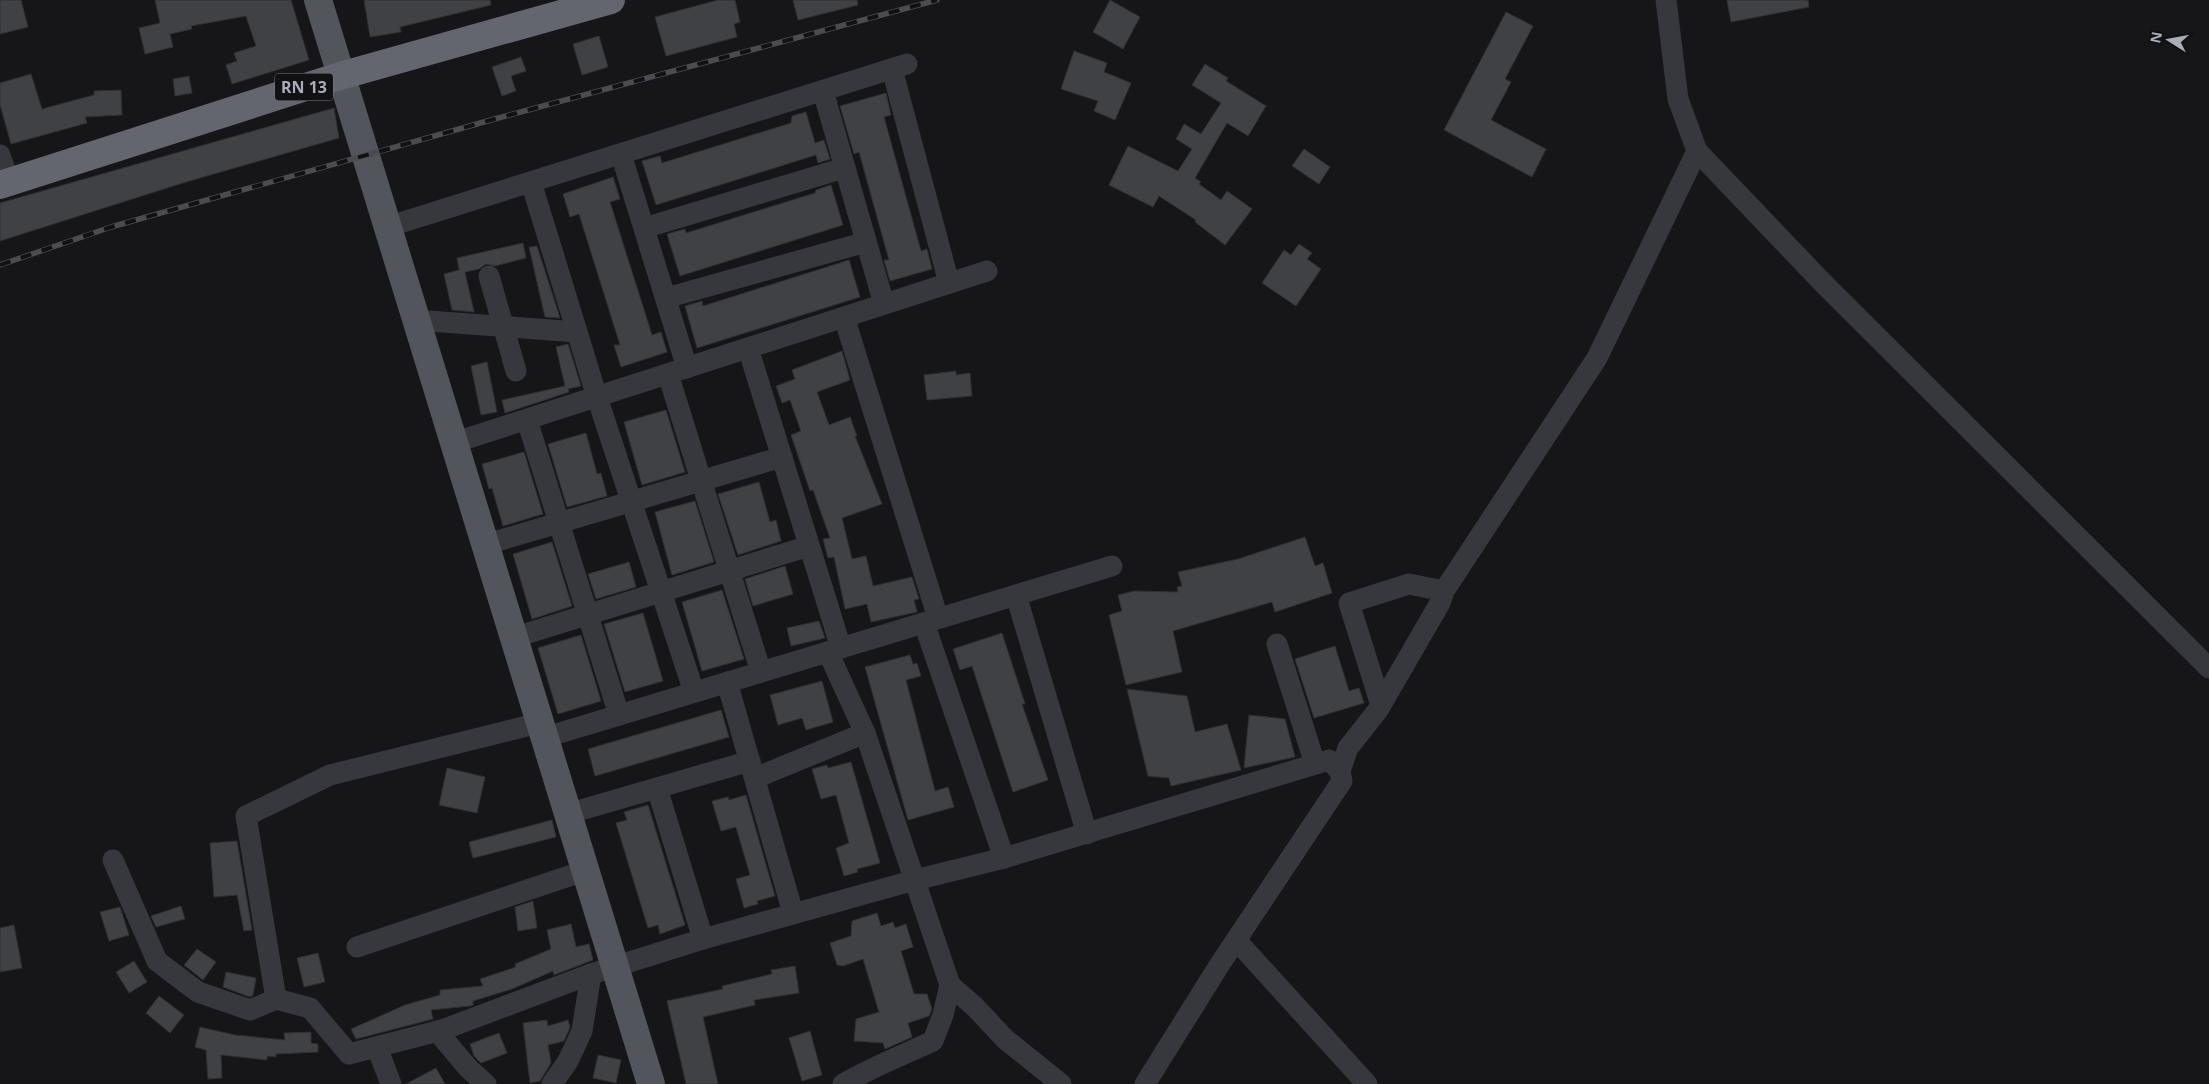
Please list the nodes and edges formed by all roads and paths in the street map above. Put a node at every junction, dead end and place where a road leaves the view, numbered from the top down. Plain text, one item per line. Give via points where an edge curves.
1 (318, 0) edge
2 (566, 0) edge
3 (611, 0) edge
4 (1666, 0) edge
5 (339, 70) junction
6 (823, 91) junction
7 (1697, 151) junction
8 (622, 154) junction
9 (844, 168) junction
10 (2, 170) edge
11 (531, 182) junction
12 (387, 228) junction
13 (644, 228) junction
14 (866, 242) junction
15 (987, 271) dead end
16 (489, 276) dead end
17 (949, 283) junction
18 (666, 298) junction
19 (884, 304) junction
20 (844, 317) junction
21 (415, 320) junction
22 (503, 326) junction
23 (577, 332) junction
24 (748, 348) junction
25 (516, 371) dead end
26 (678, 371) junction
27 (597, 397) junction
28 (527, 420) junction
29 (453, 444) junction
30 (782, 457) junction
31 (702, 481) junction
32 (631, 502) junction
33 (559, 522) junction
34 (484, 545) junction
35 (809, 546) junction
36 (1112, 566) dead end
37 (730, 570) junction
38 (1444, 591) junction
39 (661, 592) junction
40 (1016, 595) junction
41 (588, 614) junction
42 (931, 620) junction
43 (512, 638) junction
44 (1277, 644) dead end
45 (835, 650) junction
46 (2209, 668) edge
47 (761, 672) junction
48 (727, 682) junction
49 (694, 692) junction
50 (1381, 705) junction
51 (619, 715) junction
52 (541, 730) junction
53 (865, 733) junction
54 (1315, 764) junction
55 (752, 769) junction
56 (1340, 771) junction
57 (657, 788) junction
58 (567, 814) junction
59 (1087, 834) junction
60 (1004, 858) junction
61 (113, 860) dead end
62 (584, 871) junction
63 (915, 880) junction
64 (793, 913) junction
65 (703, 939) junction
66 (1236, 940) junction
67 (357, 947) dead end
68 (602, 970) junction
69 (950, 985) junction
70 (276, 999) junction
71 (436, 1031) junction
72 (377, 1047) junction
73 (391, 1084) edge
74 (486, 1084) edge
75 (552, 1084) edge
76 (651, 1084) edge
77 (843, 1084) edge
78 (1061, 1084) edge
79 (1145, 1084) edge
80 (1367, 1084) edge

1 - 5 main road
2 - 5 highway, RN 13
3 - 5 highway, RN 13
4 - 7 street via 1678,99
5 - 10 highway, RN 13 via 209,101
5 - 12 main road
6 - 8 street
6 - 9 street
6 - 17 street via 899,67
7 - 38 street via 1597,358
7 - 46 street via 1823,283
8 - 11 street
8 - 13 street
9 - 13 street
9 - 14 street
11 - 12 street
11 - 23 street
12 - 21 main road
13 - 18 street
14 - 18 street
14 - 19 street
15 - 17 street
16 - 22 street
17 - 19 street
18 - 26 street
19 - 20 street
20 - 24 street
20 - 42 street
21 - 22 street
21 - 29 main road
22 - 23 street
22 - 25 street
23 - 27 street
24 - 26 street
24 - 30 street
26 - 27 street
26 - 31 street
27 - 28 street
27 - 32 street
28 - 29 street
28 - 33 street
29 - 34 main road
30 - 31 street
30 - 35 street
31 - 32 street
31 - 37 street
32 - 33 street
32 - 39 street
33 - 34 street
33 - 41 street
34 - 43 main road
35 - 37 street
35 - 45 street
36 - 40 street
37 - 39 street
37 - 47 street
38 - 50 street
38 - 50 street via 1409,584 1349,604
39 - 41 street
39 - 49 street
40 - 42 street
40 - 59 street
41 - 43 street
41 - 51 street
42 - 45 street
42 - 60 street
43 - 52 main road
44 - 54 street
45 - 47 street
45 - 53 street
47 - 48 street
48 - 49 street
48 - 55 street
49 - 51 street
50 - 56 street via 1348,748
51 - 52 street
52 - 58 main road
52 - 70 street via 330,775 246,816
53 - 55 street
53 - 63 street
54 - 56 street via 1329,760
54 - 59 street
55 - 57 street
55 - 64 street
56 - 66 street via 1342,781
57 - 58 street
57 - 65 street
58 - 62 main road
59 - 60 street
60 - 63 street
61 - 70 street via 157,961 198,992 250,1010
62 - 67 street
62 - 68 main road
63 - 64 street
63 - 69 street
64 - 65 street
65 - 68 street
66 - 79 street
66 - 80 street
68 - 71 street
68 - 75 street via 582,1031 568,1061
68 - 76 main road
69 - 77 street via 933,1041
69 - 78 street via 1005,1039
70 - 72 street via 310,1008 349,1054
71 - 72 street
71 - 74 street
72 - 73 street

